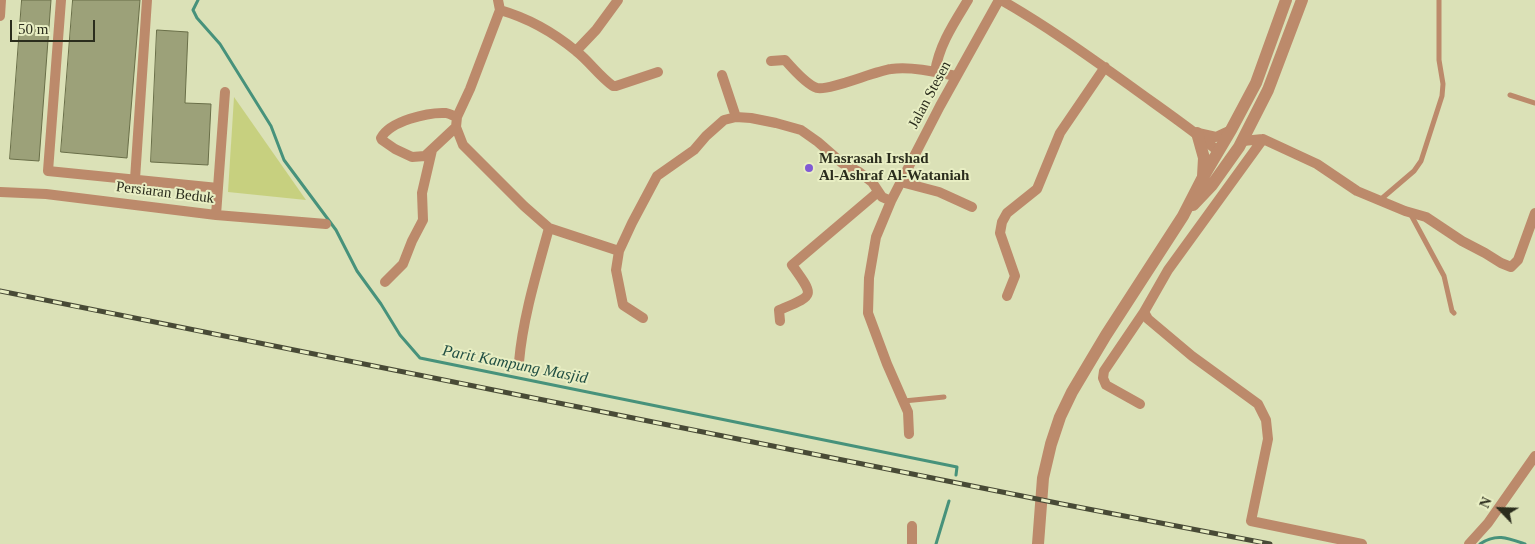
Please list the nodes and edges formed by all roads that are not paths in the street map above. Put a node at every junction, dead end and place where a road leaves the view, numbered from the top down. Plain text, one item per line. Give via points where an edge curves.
1 (1, 0) edge
2 (61, 0) edge
3 (147, 0) edge
4 (618, 0) edge
5 (968, 0) edge
6 (1000, 0) edge
7 (1286, 0) edge
8 (1302, 0) edge
9 (1439, 0) edge
10 (499, 5) edge
11 (0, 16) edge
12 (576, 51) junction
13 (771, 61) dead end
14 (1104, 68) junction
15 (658, 72) dead end
16 (935, 72) junction
17 (722, 75) dead end
18 (956, 76) junction
19 (226, 92) dead end
20 (1510, 95) dead end
21 (1535, 103) edge
22 (736, 116) junction
23 (457, 122) junction
24 (1252, 122) junction
25 (1231, 130) junction
26 (1196, 133) junction
27 (1264, 139) junction
28 (1241, 144) junction
29 (433, 149) junction
30 (1218, 151) junction
31 (135, 179) junction
32 (1202, 179) junction
33 (901, 182) junction
34 (218, 188) junction
35 (0, 192) edge
36 (878, 192) junction
37 (891, 201) junction
38 (1380, 201) junction
39 (972, 207) dead end
40 (1410, 212) junction
41 (1535, 213) edge
42 (216, 215) junction
43 (1183, 216) junction
44 (326, 224) dead end
45 (549, 228) junction
46 (619, 251) junction
47 (385, 282) dead end
48 (1007, 296) dead end
49 (1144, 312) junction
50 (1454, 313) dead end
51 (643, 318) dead end
52 (780, 321) dead end
53 (519, 362) dead end
54 (944, 397) dead end
55 (903, 402) junction
56 (1140, 404) dead end
57 (909, 434) dead end
58 (1535, 456) edge
59 (912, 526) dead end
60 (912, 544) edge
61 (1038, 544) edge
62 (1362, 544) edge
63 (1469, 544) edge

1 - 11 street
2 - 31 street via 48,171
3 - 31 street
4 - 12 street
5 - 16 street via 945,39
6 - 14 street
6 - 18 street, Jalan Stesen
7 - 25 street via 1256,83
8 - 24 street via 1268,90
9 - 38 lane via 1442,96 1420,161 1414,171
10 - 12 street via 535,23
10 - 23 street
12 - 15 street via 613,86
13 - 16 street via 785,60 817,88 892,69
14 - 26 street
14 - 48 street via 1060,133 1037,189 1002,222 1000,233 1015,276
16 - 18 street
17 - 22 street
18 - 33 street, Jalan Stesen
19 - 34 street
20 - 21 lane
22 - 36 street via 801,130 872,182
22 - 46 street via 724,120 694,150 657,176
23 - 29 street
23 - 29 street via 446,113 405,119 381,138 412,157 425,156
23 - 45 street via 463,144
24 - 27 street
24 - 28 street
25 - 26 street via 1216,137
25 - 30 street
26 - 30 street
26 - 32 street via 1204,158
27 - 28 street
27 - 38 street via 1317,164 1357,191
27 - 49 street via 1168,270
28 - 30 street
28 - 43 street via 1212,186
29 - 47 street via 422,193 423,220 404,264
30 - 32 street
31 - 34 street
32 - 43 street
33 - 37 street, Jalan Stesen
33 - 39 street via 939,192
34 - 42 street
35 - 42 street, Persiaran Beduk via 46,194
36 - 37 street
36 - 52 street via 792,265 807,286 808,294 806,299 779,310
37 - 55 street, Jalan Stesen via 876,237 869,278 868,313
38 - 40 street
40 - 41 street via 1434,221 1511,267 1518,260
40 - 50 lane via 1444,276
42 - 44 street, Persiaran Beduk
43 - 61 street via 1106,335 1060,417 1043,478
45 - 46 street
45 - 53 street via 526,316
46 - 51 street via 616,270 624,305
49 - 56 street via 1104,371 1103,378 1106,385
49 - 62 street via 1192,356 1258,404 1266,420 1268,439 1251,521
54 - 55 lane
55 - 57 street, Jalan Stesen via 908,412
58 - 63 street via 1488,523
59 - 60 street

